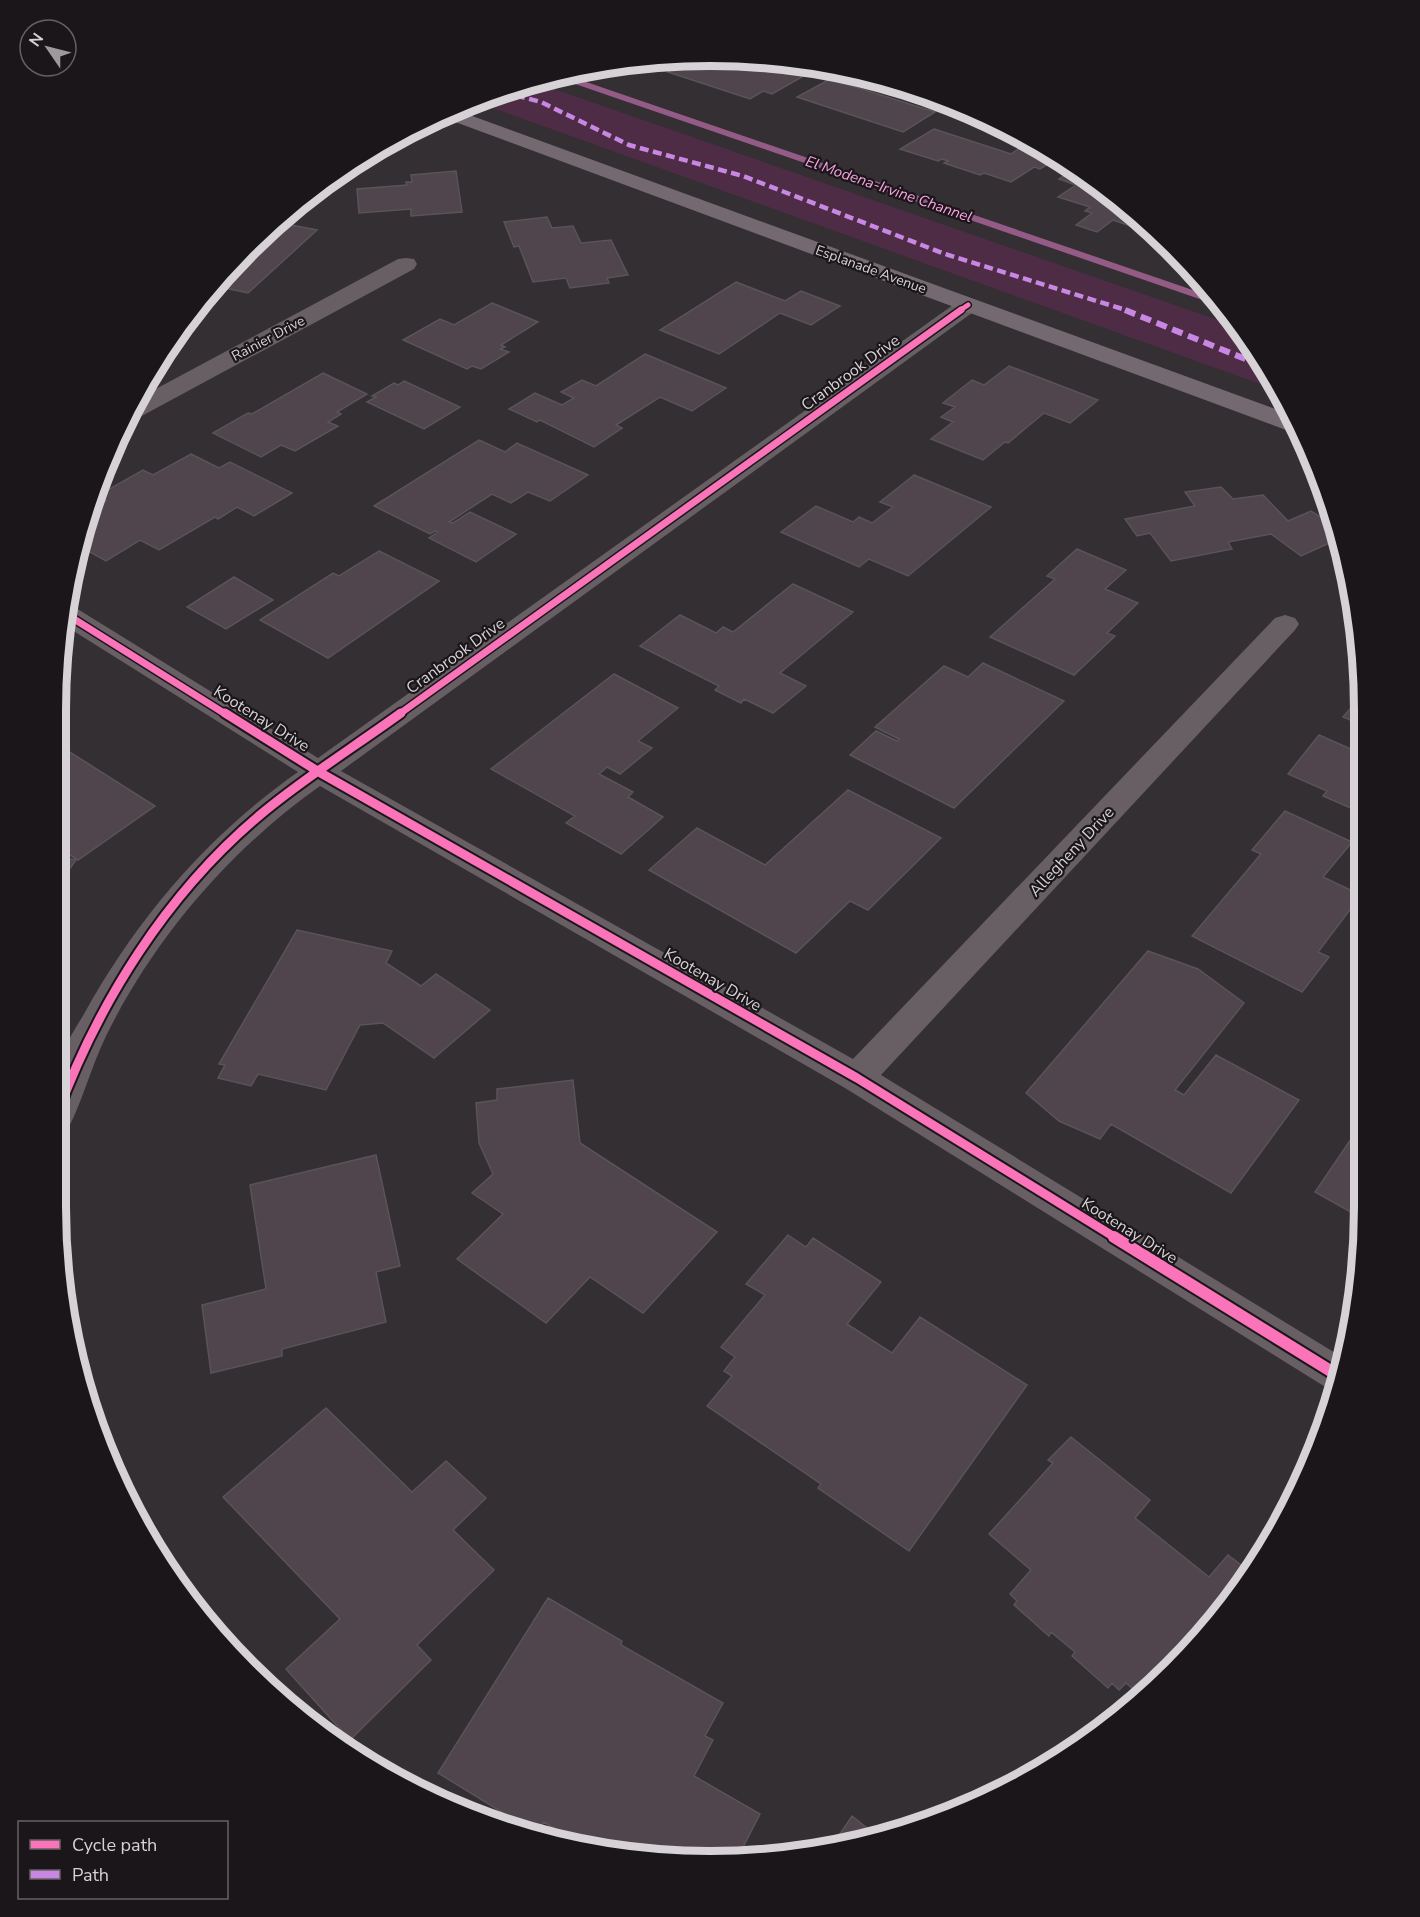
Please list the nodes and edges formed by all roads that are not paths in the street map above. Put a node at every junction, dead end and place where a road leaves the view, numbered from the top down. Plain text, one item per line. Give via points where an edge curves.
1 (459, 117) edge
2 (406, 264) dead end
3 (968, 305) junction
4 (142, 407) edge
5 (1286, 422) edge
6 (73, 618) edge
7 (1285, 624) dead end
8 (319, 771) junction
9 (857, 1078) junction
10 (66, 1085) edge
11 (1332, 1372) edge

1 - 3 street, Esplanade Avenue
2 - 4 street, Rainier Drive
3 - 5 street, Esplanade Avenue
3 - 8 street, Cranbrook Drive
6 - 8 street, Kootenay Drive
7 - 9 street, Allegheny Drive
8 - 9 street, Kootenay Drive
8 - 10 street, Cranbrook Drive via 254,820 175,902 120,981
9 - 11 street, Kootenay Drive

